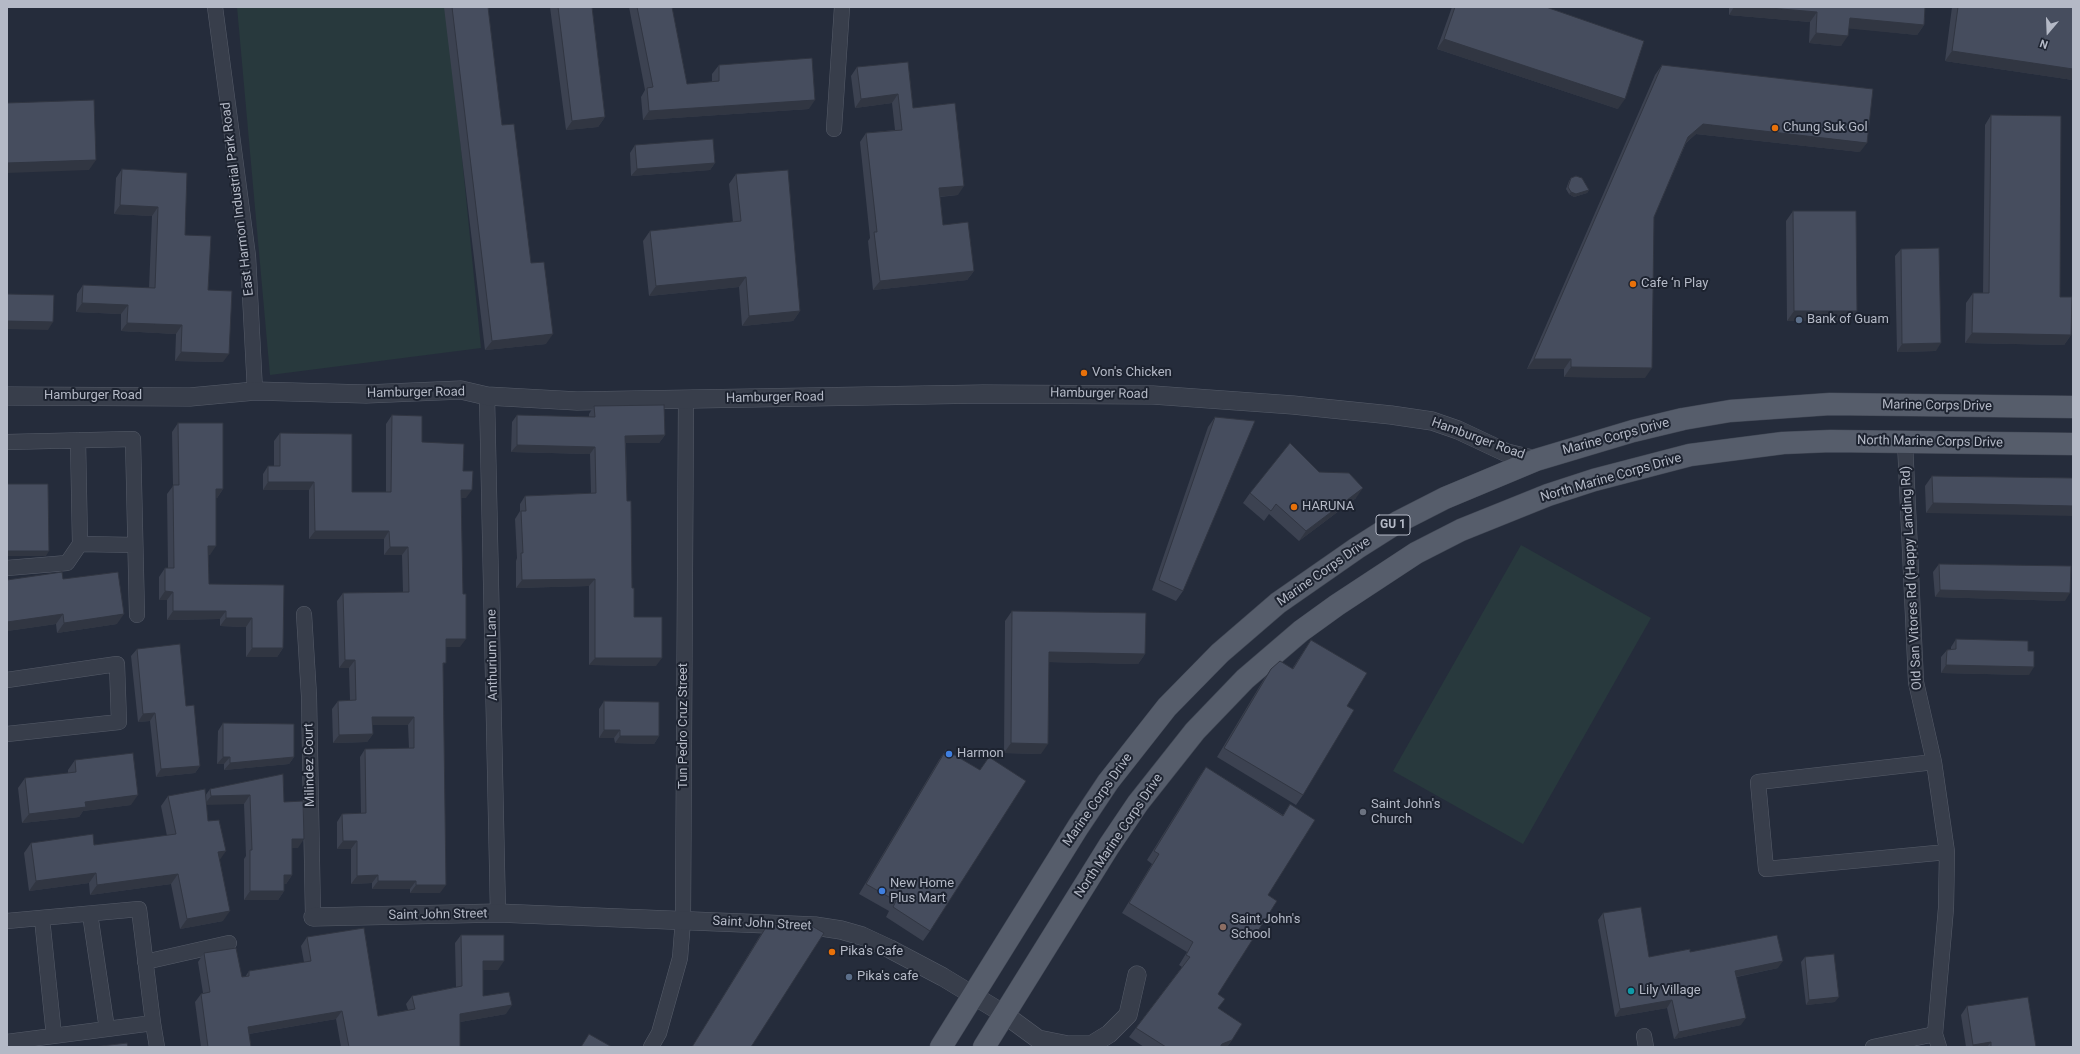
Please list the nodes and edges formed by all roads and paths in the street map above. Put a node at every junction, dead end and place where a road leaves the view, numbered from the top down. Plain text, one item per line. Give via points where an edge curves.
1 (215, 7) edge
2 (842, 7) edge
3 (834, 129) dead end
4 (255, 392) junction
5 (7, 396) edge
6 (487, 396) junction
7 (686, 400) junction
8 (2073, 407) edge
9 (78, 440) junction
10 (7, 442) edge
11 (1905, 442) junction
12 (2073, 444) edge
13 (1536, 460) junction
14 (80, 544) junction
15 (135, 545) junction
16 (7, 568) edge
17 (304, 614) dead end
18 (137, 615) dead end
19 (7, 680) edge
20 (7, 734) edge
21 (1934, 762) junction
22 (1947, 852) junction
23 (498, 913) junction
24 (90, 914) junction
25 (313, 917) joint
26 (42, 918) junction
27 (683, 920) junction
28 (7, 921) edge
29 (229, 943) dead end
30 (145, 962) junction
31 (1137, 974) dead end
32 (973, 994) junction
33 (1004, 1014) junction
34 (153, 1023) junction
35 (107, 1029) junction
36 (48, 1040) edge
37 (1937, 1040) edge
38 (7, 1042) edge
39 (157, 1047) edge
40 (651, 1047) edge
41 (941, 1047) edge
42 (984, 1047) edge
43 (1873, 1047) edge

1 - 4 street, East Harmon Industrial Park Road via 248,256
2 - 3 street
4 - 5 street, Hamburger Road via 190,397
4 - 6 street, Hamburger Road via 366,394 461,390
6 - 7 street, Hamburger Road via 577,401
6 - 23 street, Anthurium Lane
7 - 13 street, Hamburger Road via 1064,393 1225,399 1432,421 1507,453
7 - 27 street, Tun Pedro Cruz Street
8 - 13 main road, Marine Corps Drive / GU 1 via 1830,404 1730,412 1683,419 1633,431
9 - 10 street
9 - 14 street
9 - 15 street via 133,439
11 - 12 main road, North Marine Corps Drive / GU 1
11 - 21 street, Old San Vitores Rd (Happy Landing Rd) via 1916,682
11 - 33 main road, North Marine Corps Drive / GU 1 via 1784,443 1690,455 1642,466 1548,495 1461,530 1416,553 1301,631 1264,662 1195,731 1138,803
13 - 32 main road, Marine Corps Drive / GU 1 via 1445,498 1392,526 1291,593 1220,653 1168,707 1108,782
14 - 15 street
14 - 16 street via 67,563
15 - 18 street
17 - 25 street, Milindez Court via 309,696
19 - 20 street via 116,664 119,722
21 - 22 street, Old San Vitores Rd (Happy Landing Rd)
21 - 22 street via 1758,782 1766,869
22 - 37 street, Old San Vitores Rd (Happy Landing Rd)
23 - 25 street, Saint John Street
23 - 27 street, Saint John Street
24 - 26 street
24 - 30 street via 139,909
24 - 35 street
26 - 28 street
26 - 36 street
27 - 32 street, Saint John Street via 815,926 841,930 890,948
27 - 40 street, Tun Pedro Cruz Street via 680,958 659,1033
29 - 30 street
30 - 34 street
31 - 33 street, Saint John Street via 1128,1015 1109,1034 1091,1045 1068,1045 1038,1039
32 - 33 street, Saint John Street
32 - 41 main road, Marine Corps Drive / GU 1
33 - 42 main road, North Marine Corps Drive / GU 1
34 - 35 street
34 - 39 street
35 - 36 street
36 - 38 street
37 - 43 street

